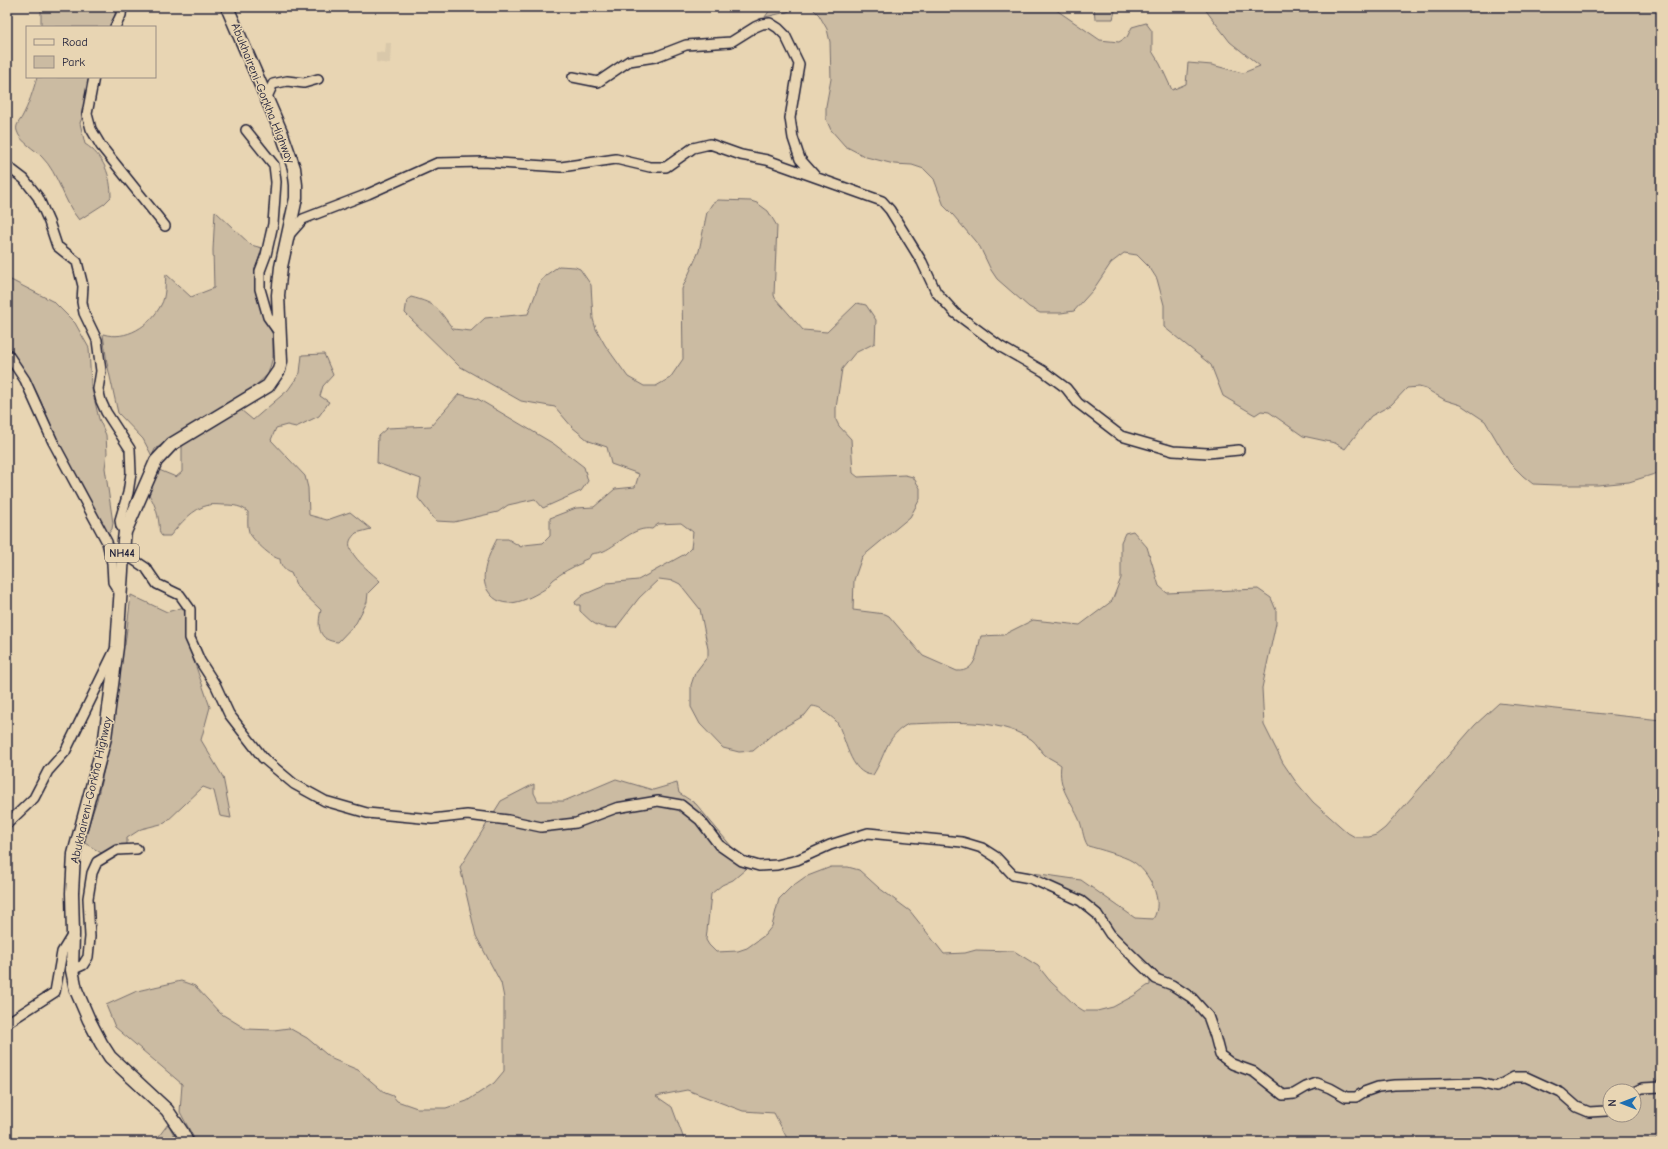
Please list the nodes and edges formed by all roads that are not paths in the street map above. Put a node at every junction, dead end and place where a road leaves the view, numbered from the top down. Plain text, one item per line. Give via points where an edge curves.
1 (122, 7) edge
2 (227, 7) edge
3 (116, 26) edge
4 (572, 77) dead end
5 (94, 78) edge
6 (318, 79) dead end
7 (267, 97) junction
8 (246, 130) dead end
9 (7, 166) edge
10 (816, 177) junction
11 (165, 226) dead end
12 (287, 236) junction
13 (281, 335) junction
14 (7, 353) edge
15 (1239, 450) dead end
16 (125, 532) junction
17 (122, 552) junction
18 (120, 593) junction
19 (117, 647) junction
20 (7, 824) edge
21 (137, 849) dead end
22 (73, 934) junction
23 (72, 970) junction
24 (7, 1023) edge
25 (1661, 1087) edge
26 (1642, 1088) edge
27 (1602, 1111) edge
28 (187, 1142) edge

1 - 3 street
2 - 7 main road, Abukhaireni-Gorkha Highway / NH44
4 - 10 street via 598,82 629,61 655,57 686,45 730,42 754,27 770,23 785,35 799,64 790,118 793,138 800,158
5 - 11 street via 87,114 91,129 101,146
6 - 7 street via 304,83 287,81 273,84
7 - 12 main road, Abukhaireni-Gorkha Highway / NH44 via 294,168 296,198
8 - 13 street via 274,166 276,182 273,224 260,271 260,289 268,317
9 - 16 street via 24,179 38,197 57,246 77,262 83,286 84,313 97,340 101,371 98,390 101,401 130,449 130,479 120,520
10 - 12 street via 710,144 693,148 666,166 650,168 616,159 561,167 484,162 437,163 303,219
10 - 15 street via 882,201 922,262 936,292 955,313 1001,347 1043,371 1066,388 1078,403 1121,436 1173,451 1208,453
12 - 13 main road, Abukhaireni-Gorkha Highway / NH44 via 278,295
13 - 16 main road, Abukhaireni-Gorkha Highway / NH44 via 281,360 274,379 254,396 172,444 162,453 156,461
14 - 18 street via 25,380 53,442 107,542 113,582
16 - 17 main road, Abukhaireni-Gorkha Highway / NH44
17 - 18 main road, Abukhaireni-Gorkha Highway / NH44
17 - 27 street via 146,568 157,584 180,595 190,610 190,638 200,661 216,686 228,714 263,758 294,784 325,801 367,813 432,819 467,815 541,827 576,823 616,808 658,801 681,805 700,820 719,845 742,861 759,866 797,860 830,845 868,833 962,842 982,848 1012,875 1030,878 1081,901 1156,979 1172,985 1192,998 1208,1016 1220,1055 1232,1064 1254,1072 1284,1095 1294,1094 1317,1083 1346,1097 1356,1097 1378,1087 1480,1083 1496,1087 1514,1078 1526,1077 1561,1093 1577,1107 1589,1112
18 - 19 main road, Abukhaireni-Gorkha Highway / NH44
19 - 20 street via 65,752 48,771 34,798
19 - 22 main road, Abukhaireni-Gorkha Highway / NH44 via 105,738 74,854
21 - 23 street via 117,850 97,862 92,873 88,898 88,957 83,965
22 - 23 main road, Abukhaireni-Gorkha Highway / NH44
22 - 24 street via 62,952 55,992
23 - 28 main road, Abukhaireni-Gorkha Highway / NH44 via 76,990 89,1020 110,1057 167,1110
25 - 26 street

